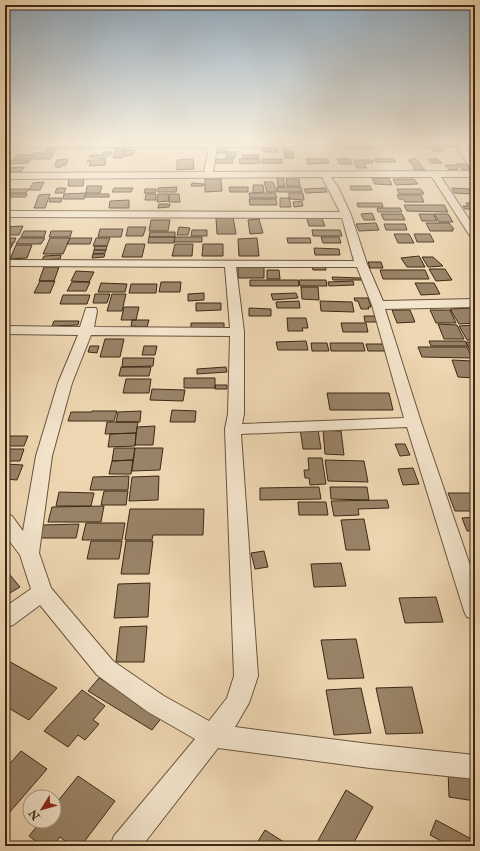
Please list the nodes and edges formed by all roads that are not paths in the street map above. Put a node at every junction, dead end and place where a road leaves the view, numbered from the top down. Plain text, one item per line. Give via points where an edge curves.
1 (328, 182) edge
2 (440, 182) edge
3 (5, 214) edge
4 (346, 215) junction
5 (475, 236) edge
6 (5, 263) edge
7 (230, 263) junction
8 (361, 264) junction
9 (475, 303) edge
10 (378, 305) junction
11 (91, 311) dead end
12 (5, 330) edge
13 (86, 330) junction
14 (237, 332) junction
15 (413, 422) junction
16 (233, 429) junction
17 (5, 522) edge
18 (29, 553) junction
19 (42, 592) junction
20 (475, 611) edge
21 (5, 619) edge
22 (213, 736) junction
23 (475, 767) edge
24 (124, 846) edge

1 - 4 street via 334,187
2 - 5 street
3 - 4 street
4 - 8 street
6 - 7 street
7 - 8 street
7 - 14 street
8 - 10 street
9 - 10 street
10 - 15 street
11 - 13 street
12 - 13 street
13 - 14 street
13 - 18 street via 65,383 44,456
14 - 16 street via 236,414
15 - 16 street
15 - 20 street
16 - 22 street via 246,676 237,703
17 - 18 street
18 - 19 street
19 - 21 street
19 - 22 street via 105,668 156,704
22 - 23 street
22 - 24 street

